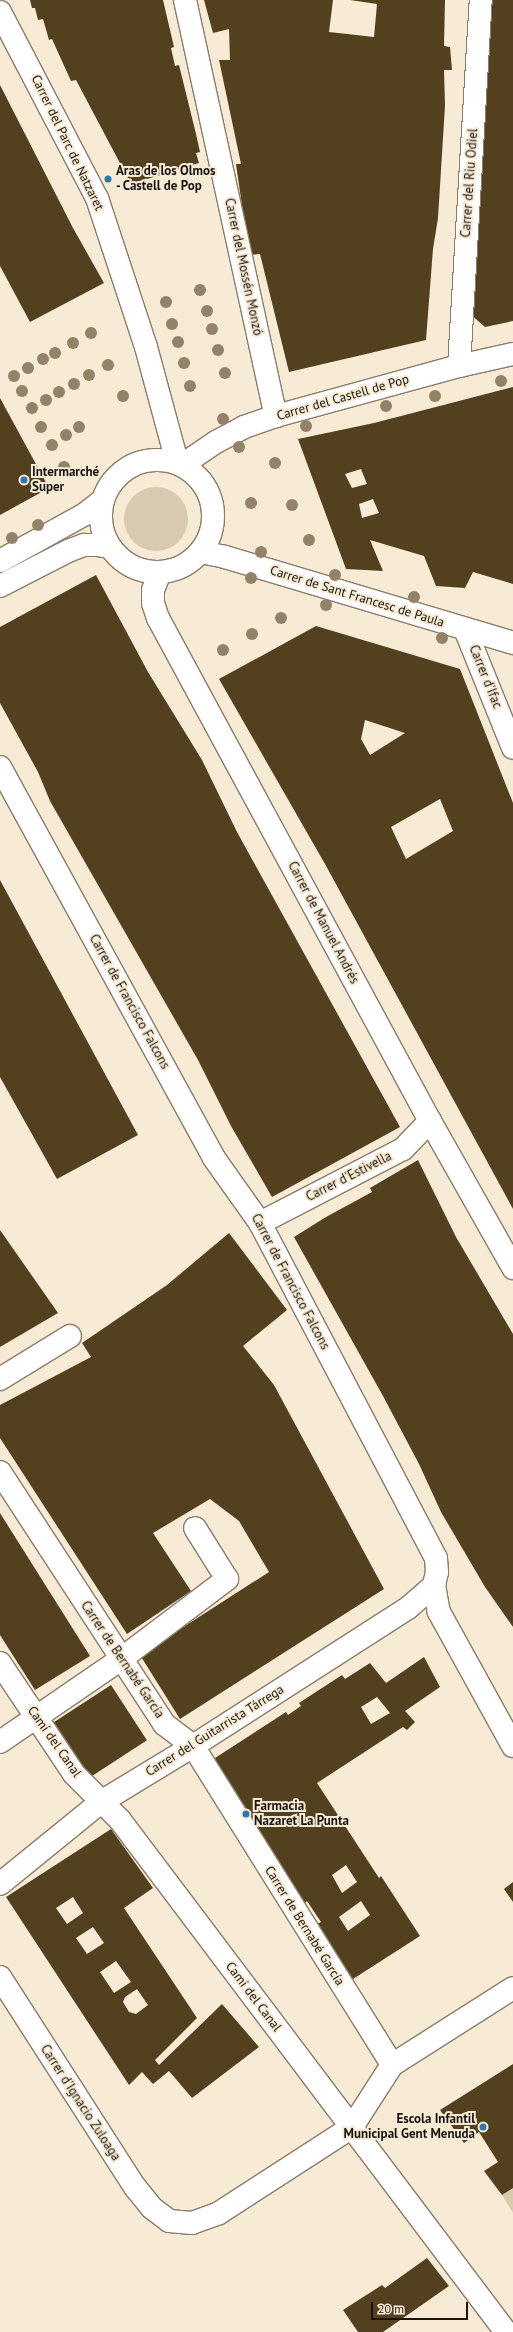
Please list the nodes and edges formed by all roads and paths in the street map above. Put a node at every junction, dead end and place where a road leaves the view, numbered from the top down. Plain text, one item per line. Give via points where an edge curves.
1 (185, 0) edge
2 (481, 0) edge
3 (0, 12) edge
4 (513, 354) edge
5 (459, 366) junction
6 (276, 416) junction
7 (179, 464) junction
8 (103, 500) junction
9 (110, 547) junction
10 (200, 552) junction
11 (0, 561) edge
12 (160, 572) junction
13 (0, 586) edge
14 (465, 629) junction
15 (513, 643) edge
16 (513, 748) edge
17 (0, 767) edge
18 (430, 1121) junction
19 (260, 1223) junction
20 (513, 1268) edge
21 (70, 1336) dead end
22 (0, 1379) edge
23 (0, 1472) edge
24 (194, 1528) dead end
25 (434, 1585) junction
26 (121, 1659) junction
27 (0, 1663) edge
28 (36, 1718) junction
29 (0, 1742) edge
30 (193, 1746) junction
31 (513, 1746) edge
32 (101, 1802) junction
33 (0, 1884) edge
34 (0, 1977) edge
35 (513, 1988) edge
36 (392, 2065) junction
37 (352, 2127) junction
38 (506, 2332) edge

1 - 6 street, Carrer del Mossén Monzó
2 - 5 street, Carrer del Riu Odiel
3 - 7 street, Carrer del Parc de Natzaret via 97,198 146,347
4 - 5 street, Carrer del Castell de Pop
5 - 6 street, Carrer del Castell de Pop
6 - 7 street, Carrer del Castell de Pop via 244,427
7 - 8 street via 164,460 145,461 128,467 108,487
7 - 10 street via 194,473 204,484 211,498 214,515 211,533
8 - 9 street via 103,532
8 - 11 street via 86,514
9 - 12 street via 124,561 141,570
9 - 13 street via 84,546 68,551
10 - 12 street via 176,568
10 - 14 street, Carrer de Sant Francesc de Paula via 225,557
12 - 18 street, Carrer de Manuel Andrés via 153,590 153,603 158,618
14 - 15 street, Carrer de Sant Francesc de Paula
14 - 16 street, Carrer d'Ifac
17 - 19 street, Carrer de Francisco Falcons via 214,1158
18 - 19 street, Carrer d'Estivella via 403,1149
18 - 20 street, Carrer de Manuel Andrés
19 - 25 street, Carrer de Francisco Falcons via 436,1558 437,1572
21 - 22 street
23 - 26 street, Carrer de Bernabé García
24 - 26 street via 227,1579
25 - 30 street, Carrer del Guitarrista Tárrega via 408,1608
25 - 31 street, Carrer de Francisco Falcons via 439,1612
26 - 28 street
26 - 30 street, Carrer de Bernabé García via 164,1724
27 - 28 street, Camí del Canal
28 - 29 street
28 - 32 street, Camí del Canal via 74,1774
30 - 32 street, Carrer del Guitarrista Tárrega
30 - 36 street, Carrer de Bernabé García
32 - 33 street, Carrer del Guitarrista Tárrega
32 - 37 street, Camí del Canal via 120,1820
34 - 37 street, Carrer d'Ignacio Zuloaga via 135,2187 152,2208 169,2221 192,2223 219,2213
35 - 36 street
36 - 37 street
37 - 38 street, Camí del Canal

